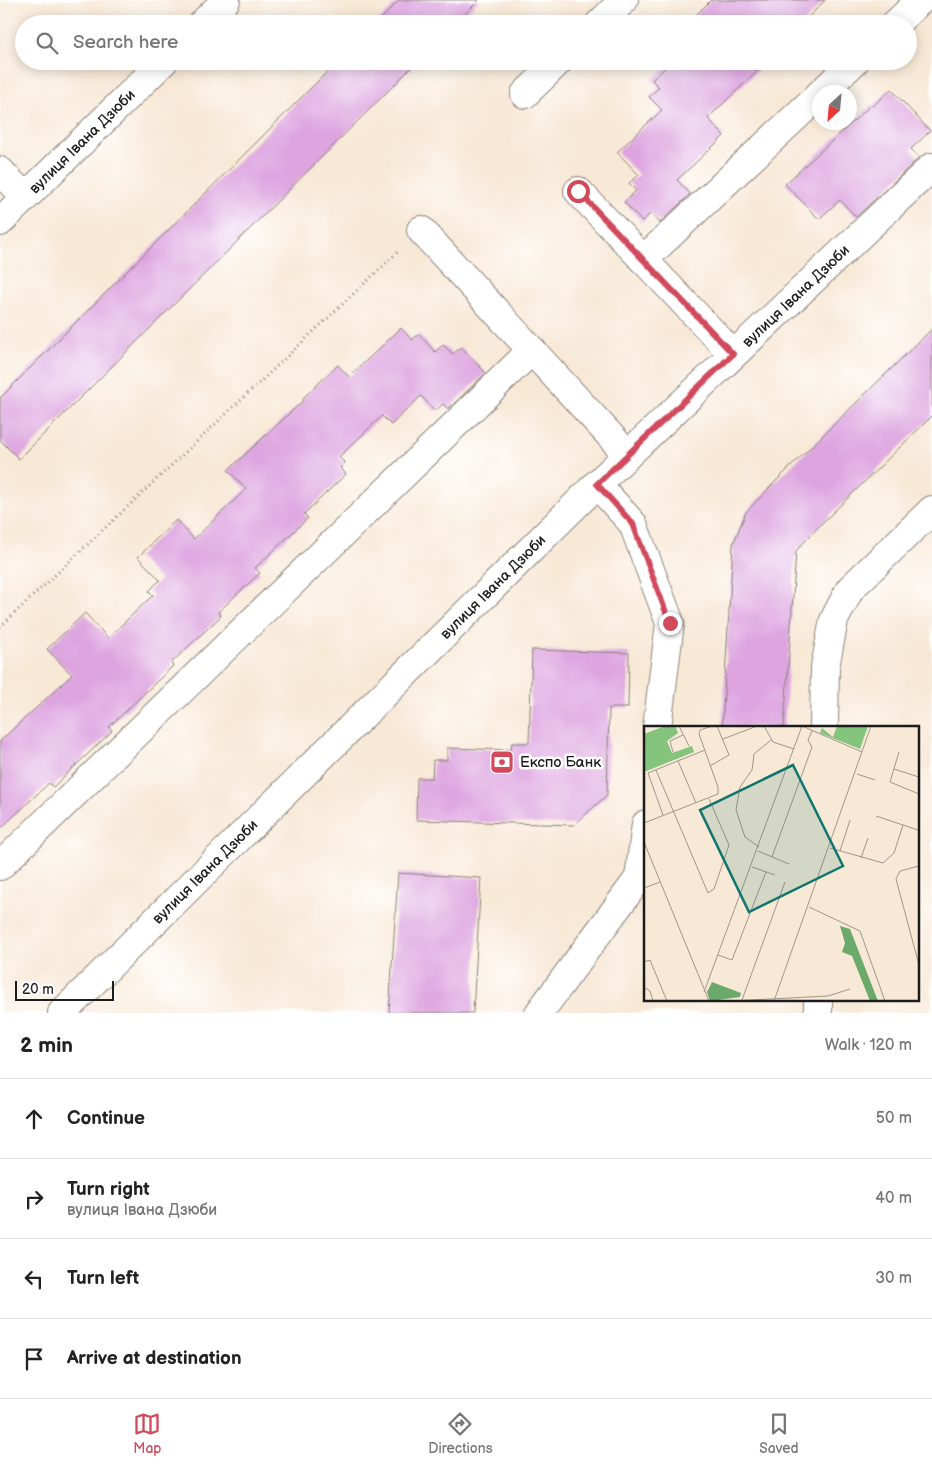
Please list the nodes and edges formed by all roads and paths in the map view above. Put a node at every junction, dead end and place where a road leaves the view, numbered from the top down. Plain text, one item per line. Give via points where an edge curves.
1 (226, 0) edge
2 (624, 0) edge
3 (921, 0) edge
4 (211, 15) edge
5 (608, 15) edge
6 (905, 15) edge
7 (155, 70) edge
8 (550, 70) edge
9 (846, 70) edge
10 (830, 85) edge
11 (525, 94) dead end
12 (812, 102) edge
13 (932, 167) edge
14 (0, 170) edge
15 (578, 191) dead end
16 (25, 197) junction
17 (0, 222) edge
18 (421, 230) joint
19 (643, 260) junction
20 (532, 350) junction
21 (733, 354) junction
22 (628, 455) junction
23 (597, 484) junction
24 (932, 510) edge
25 (0, 627) edge
26 (657, 726) edge
27 (824, 726) edge
28 (644, 839) edge
29 (0, 866) edge
30 (62, 1013) edge
31 (539, 1013) edge

1 - 4 street
2 - 5 street
3 - 6 street
7 - 16 street, вулиця Івана Дзюби
8 - 11 street
9 - 10 street
12 - 19 street
13 - 21 street, вулиця Івана Дзюби
14 - 16 street
15 - 19 street
16 - 17 street, вулиця Івана Дзюби
18 - 20 street
18 - 25 path
19 - 21 street
20 - 22 street
20 - 29 street
21 - 22 street, вулиця Івана Дзюби
22 - 23 street, вулиця Івана Дзюби
23 - 26 street via 633,524 670,623
23 - 30 street, вулиця Івана Дзюби
24 - 27 street via 850,589 834,620 825,667
28 - 31 street via 639,878

